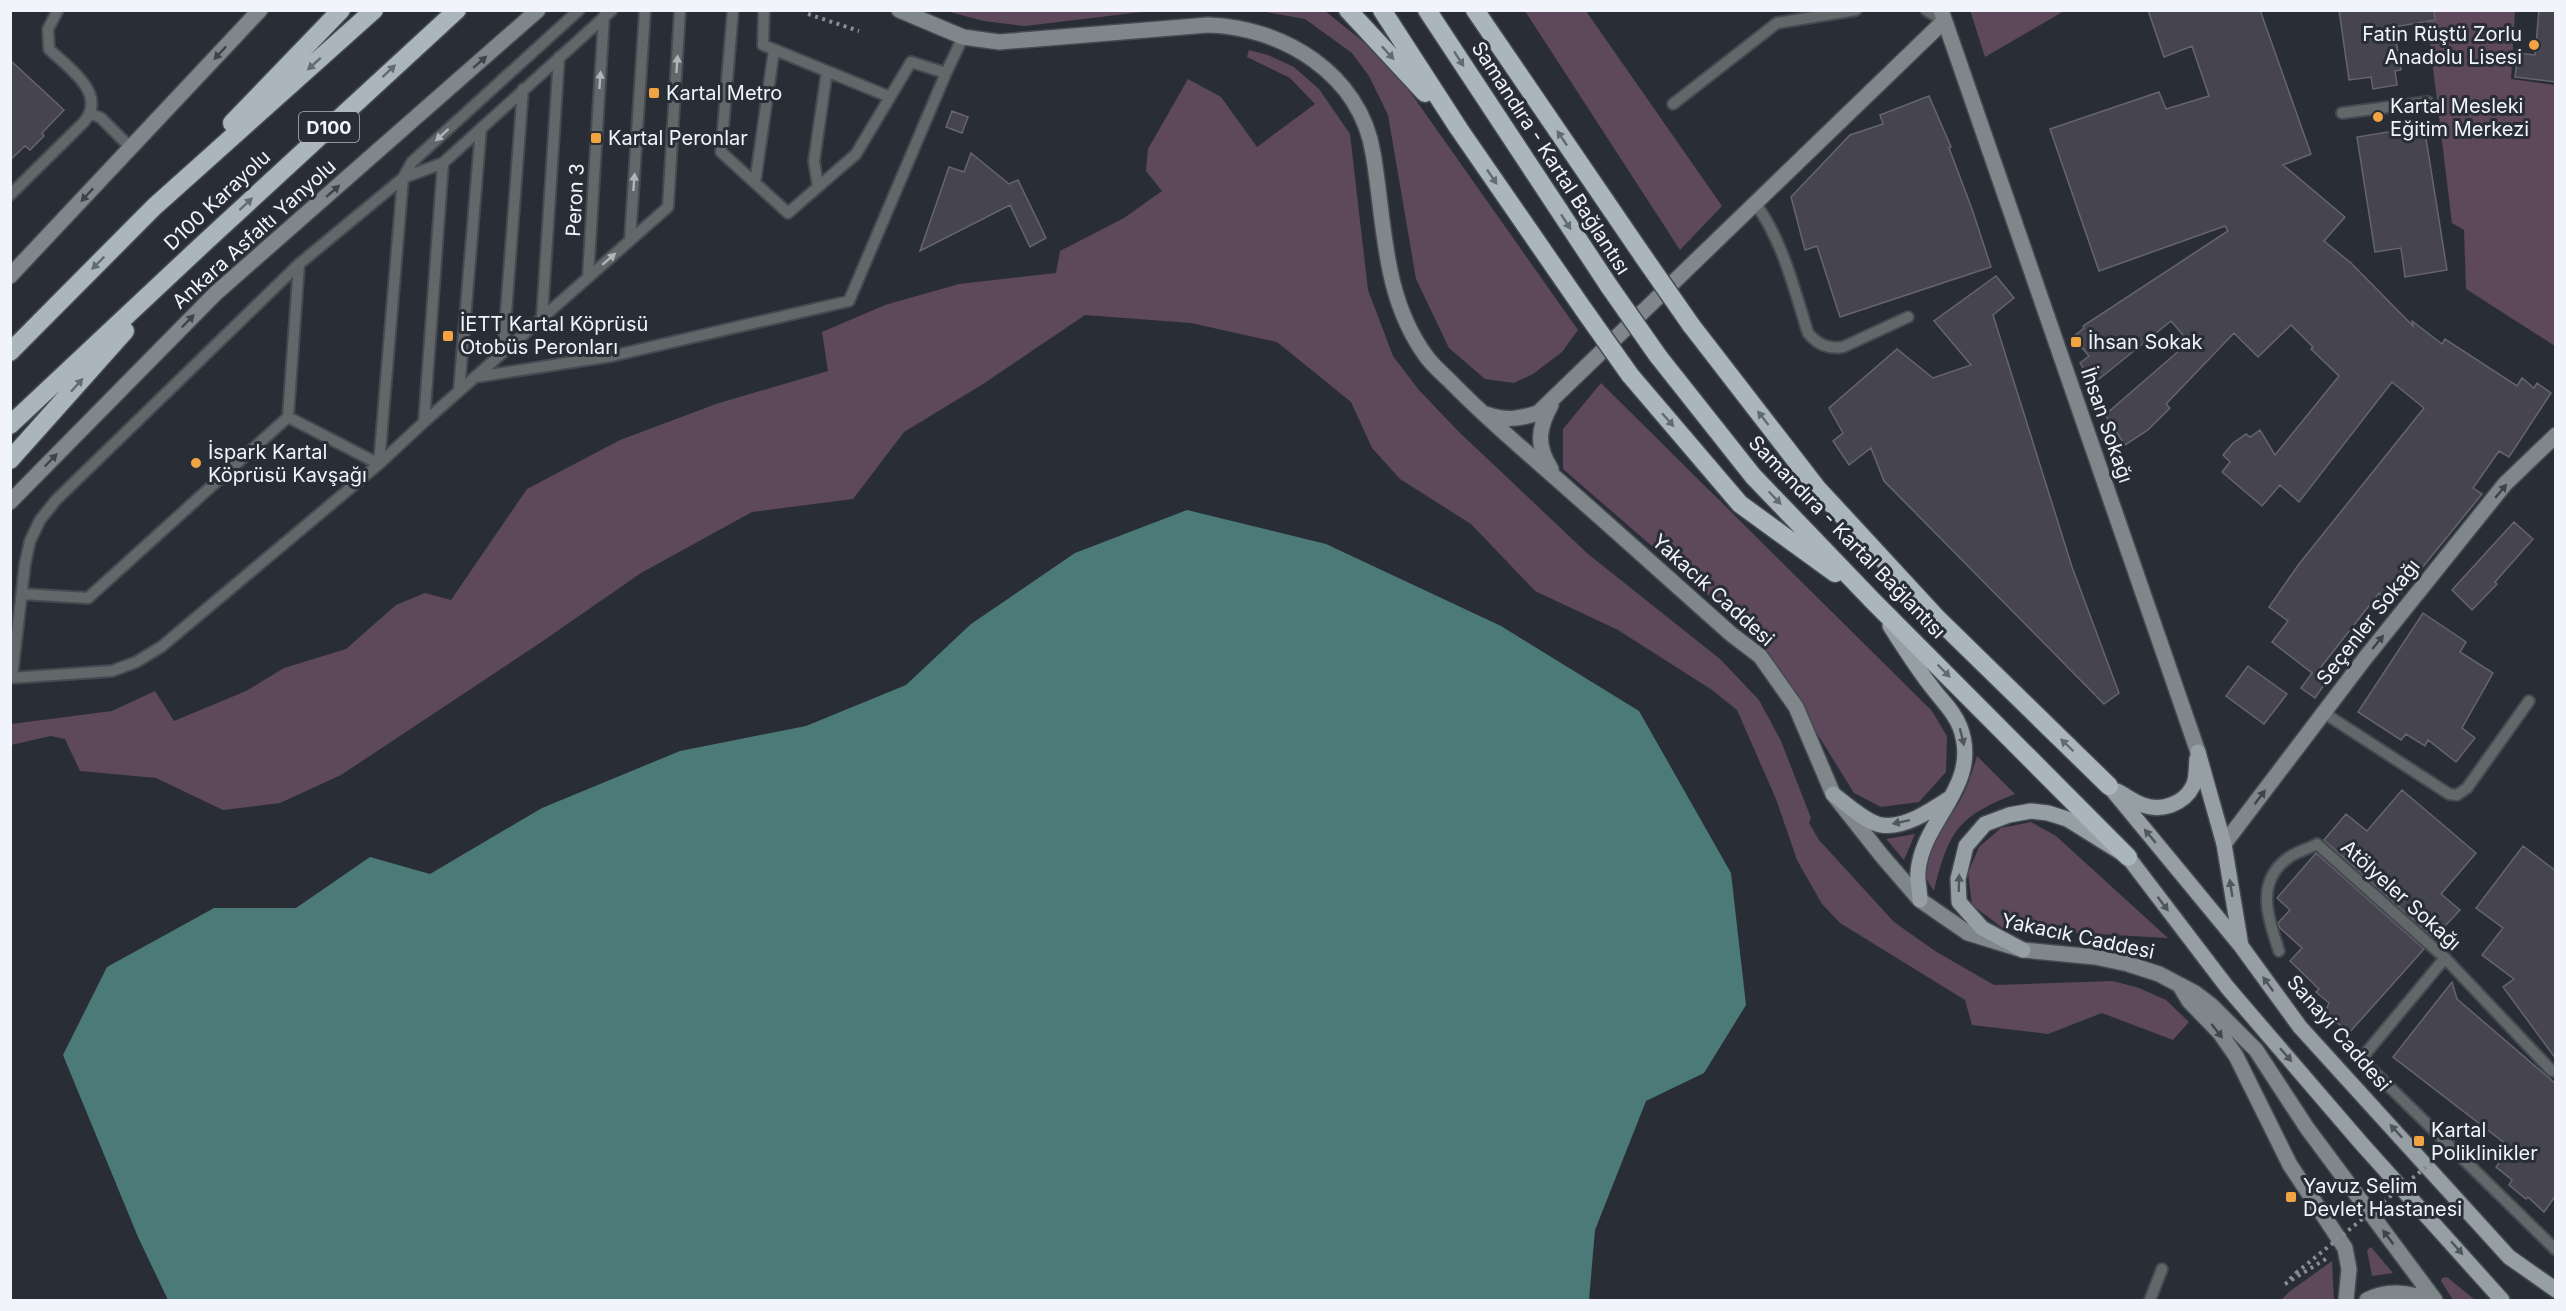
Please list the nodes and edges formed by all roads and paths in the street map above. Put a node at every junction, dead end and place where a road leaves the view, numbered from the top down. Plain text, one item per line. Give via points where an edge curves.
1 (58, 10) edge
2 (260, 10) edge
3 (341, 10) edge
4 (374, 10) edge
5 (457, 10) edge
6 (538, 10) edge
7 (579, 10) edge
8 (645, 10) edge
9 (680, 10) edge
10 (733, 10) edge
11 (764, 10) edge
12 (899, 10) edge
13 (1348, 10) edge
14 (1382, 10) edge
15 (1427, 10) edge
16 (1475, 10) edge
17 (1482, 10) edge
18 (1856, 10) edge
19 (1926, 10) edge
20 (608, 13) edge
21 (808, 14) dead end
22 (1942, 16) edge
23 (859, 31) dead end
24 (963, 37) junction
25 (774, 50) junction
26 (1503, 51) junction
27 (558, 57) junction
28 (827, 71) junction
29 (946, 73) junction
30 (523, 89) junction
31 (891, 97) junction
32 (2428, 102) dead end
33 (1673, 104) dead end
34 (90, 113) junction
35 (2342, 113) dead end
36 (481, 128) junction
37 (1459, 129) junction
38 (131, 148) junction
39 (442, 163) junction
40 (403, 178) junction
41 (755, 183) junction
42 (818, 187) junction
43 (10, 195) edge
44 (1755, 203) junction
45 (154, 207) junction
46 (630, 240) junction
47 (203, 244) junction
48 (299, 264) junction
49 (10, 276) edge
50 (588, 277) junction
51 (542, 317) junction
52 (1908, 317) dead end
53 (10, 352) edge
54 (503, 352) junction
55 (475, 377) junction
56 (459, 391) junction
57 (1557, 394) junction
58 (1480, 412) junction
59 (288, 417) junction
60 (424, 422) junction
61 (10, 425) edge
62 (2556, 435) edge
63 (10, 460) edge
64 (379, 464) junction
65 (1558, 481) junction
66 (10, 502) edge
67 (22, 594) junction
68 (1873, 601) junction
69 (11, 678) edge
70 (2529, 701) dead end
71 (2324, 713) junction
72 (2198, 752) junction
73 (2109, 786) junction
74 (1833, 794) junction
75 (1953, 797) junction
76 (2224, 844) junction
77 (2128, 857) junction
78 (1920, 900) junction
79 (2241, 946) junction
80 (2023, 950) junction
81 (2279, 951) dead end
82 (2445, 958) junction
83 (2180, 986) junction
84 (2552, 1071) dead end
85 (2436, 1159) dead end
86 (2345, 1248) junction
87 (2556, 1250) edge
88 (2162, 1269) dead end
89 (2556, 1290) edge
90 (2150, 1300) edge
91 (2346, 1300) edge
92 (2367, 1300) edge
93 (2435, 1300) edge
94 (2502, 1300) edge

1 - 34 lane via 48,30 49,49 90,90
2 -> 38 street
3 - 45 highway
4 -> 45 highway, D100 Karayolu / D100
47 -> 5 highway, D100 Karayolu / D100
66 -> 6 street, Ankara Asfaltı Yanyolu via 216,293
7 -> 40 lane via 412,162
46 -> 8 lane
46 -> 9 lane via 668,207
10 - 41 lane via 721,152
11 - 25 lane via 763,45
12 - 24 street, Yakacık Caddesi
13 -> 37 highway
14 - 37 highway
15 -> 68 highway, Samandıra - Kartal Bağlantısı, bridge via 1658,356 1753,476
16 - 26 highway, Samandıra - Kartal Bağlantısı
17 - 26 highway
18 - 33 lane via 1776,23
19 - 22 lane
20 - 27 lane
50 -> 20 lane, Peron 3
21 - 23 path
22 - 44 street
22 - 72 street, İhsan Sokağı
24 - 29 lane
24 - 58 street, Yakacık Caddesi via 999,42 1230,26 1268,35 1316,60 1351,98 1365,123 1373,151 1387,263 1413,334 1426,357
25 - 28 lane
25 - 41 lane
73 -> 26 highway, Samandıra - Kartal Bağlantısı, bridge via 1938,619 1817,488 1691,325
27 - 30 lane
27 - 51 lane
28 - 31 lane
28 - 42 lane via 814,161
29 - 31 lane via 911,62
29 - 55 lane via 849,301 612,356
30 - 36 lane
30 - 54 lane
31 - 42 lane via 856,154
32 - 35 lane
34 - 38 lane via 101,118
34 - 43 lane
36 - 39 lane
36 - 56 lane
37 -> 68 highway, bridge via 1630,375 1740,504
38 -> 49 street
39 - 40 lane
39 - 60 lane
40 - 48 lane
40 - 64 lane
41 - 42 lane via 788,213
44 - 52 lane via 1780,247 1808,333 1815,341 1833,348 1843,347
44 - 57 street
45 -> 53 highway, D100 Karayolu / D100
50 -> 46 lane
47 - 61 highway, D100 Karayolu / D100
63 -> 47 highway
48 - 59 lane
48 - 67 lane via 56,500 30,541
50 - 51 lane
51 - 54 lane
54 - 55 lane
55 - 56 lane
56 - 60 lane
57 - 58 street via 1538,413 1520,419 1503,420
57 - 65 street via 1543,419 1540,435 1542,454
58 - 65 street, Yakacık Caddesi
59 - 64 lane
59 - 67 lane via 88,598
60 - 64 lane
71 -> 62 street, Seçenler Sokağı via 2505,484
64 - 69 lane via 161,647 136,662 112,671
65 - 74 street, Yakacık Caddesi via 1760,656 1796,707
67 - 69 lane
68 -> 75 main road via 1960,728 1966,752
68 -> 77 highway, Samandıra - Kartal Bağlantısı
70 - 71 lane via 2467,788 2457,795 2449,794
76 -> 71 street, Seçenler Sokağı
72 - 73 main road via 2194,784 2174,805 2144,806
72 - 76 main road
79 -> 73 main road, Sanayi Caddesi
75 -> 74 main road via 1922,816 1880,825
74 - 78 street, Yakacık Caddesi
75 - 78 main road via 1928,840 1918,872
79 -> 76 main road
80 -> 77 main road via 1982,928 1959,902 1958,879 1966,846 1986,825 2009,815 2048,813 2067,819
77 -> 94 main road via 2227,987
78 - 80 street, Yakacık Caddesi via 1968,933
89 -> 79 main road, Sanayi Caddesi via 2510,1257 2300,1027
80 - 83 street, Yakacık Caddesi via 2128,964
81 - 82 lane, Atölyeler Sokağı via 2265,895 2273,873 2288,858 2317,844
82 - 84 lane, Atölyeler Sokağı
82 - 87 lane via 2361,1059
83 -> 86 street, Yakacık Caddesi via 2236,1056 2290,1166
93 -> 83 street, Yakacık Caddesi via 2307,1128 2256,1050 2211,1005
85 - 86 path, bridge via 2285,1284
86 - 91 street, Yakacık Caddesi via 2349,1269
88 - 90 lane
92 - 93 street, Yakacık Caddesi via 2392,1292

